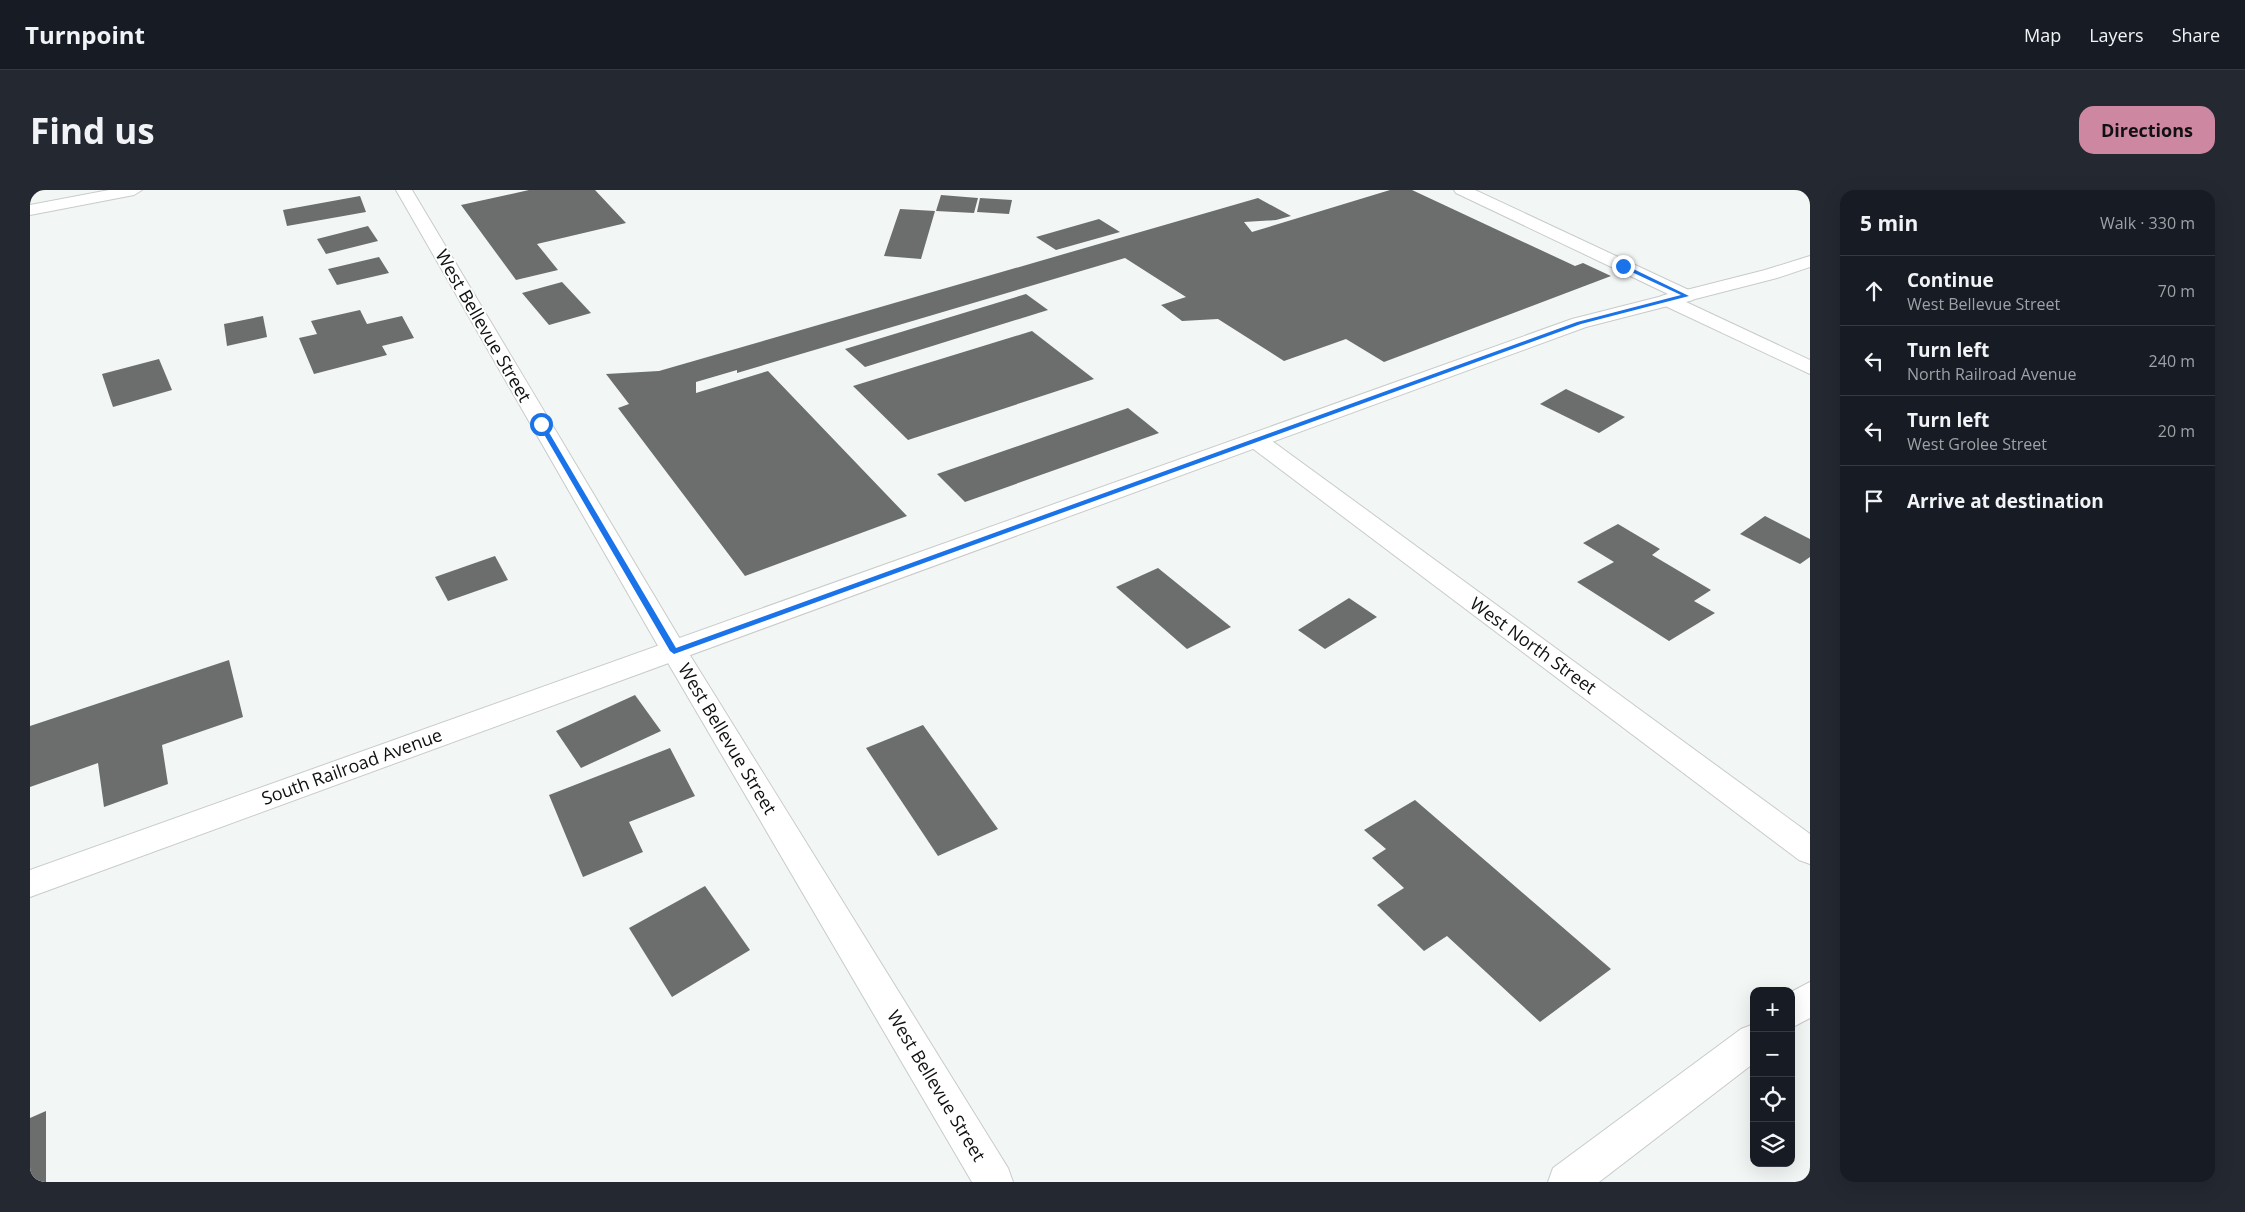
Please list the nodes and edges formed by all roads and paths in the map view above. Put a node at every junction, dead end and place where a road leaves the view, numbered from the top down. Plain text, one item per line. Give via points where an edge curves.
1 (134, 190) edge
2 (404, 190) edge
3 (1462, 190) edge
4 (30, 210) edge
5 (1810, 261) edge
6 (1677, 298) junction
7 (1810, 368) edge
8 (1256, 440) junction
9 (674, 651) junction
10 (1810, 851) edge
11 (30, 884) edge
12 (1810, 998) edge
13 (1795, 1009) edge
14 (1750, 1044) edge
15 (994, 1182) edge
16 (1567, 1182) edge

1 - 4 street
2 - 9 street, West Bellevue Street
3 - 6 street
5 - 6 street, South Railroad Avenue
6 - 7 street
6 - 8 street, South Railroad Avenue via 1579,323
8 - 9 street, South Railroad Avenue
8 - 10 street, West North Street
9 - 11 street, South Railroad Avenue
9 - 15 street, West Bellevue Street
12 - 13 street
14 - 16 street

